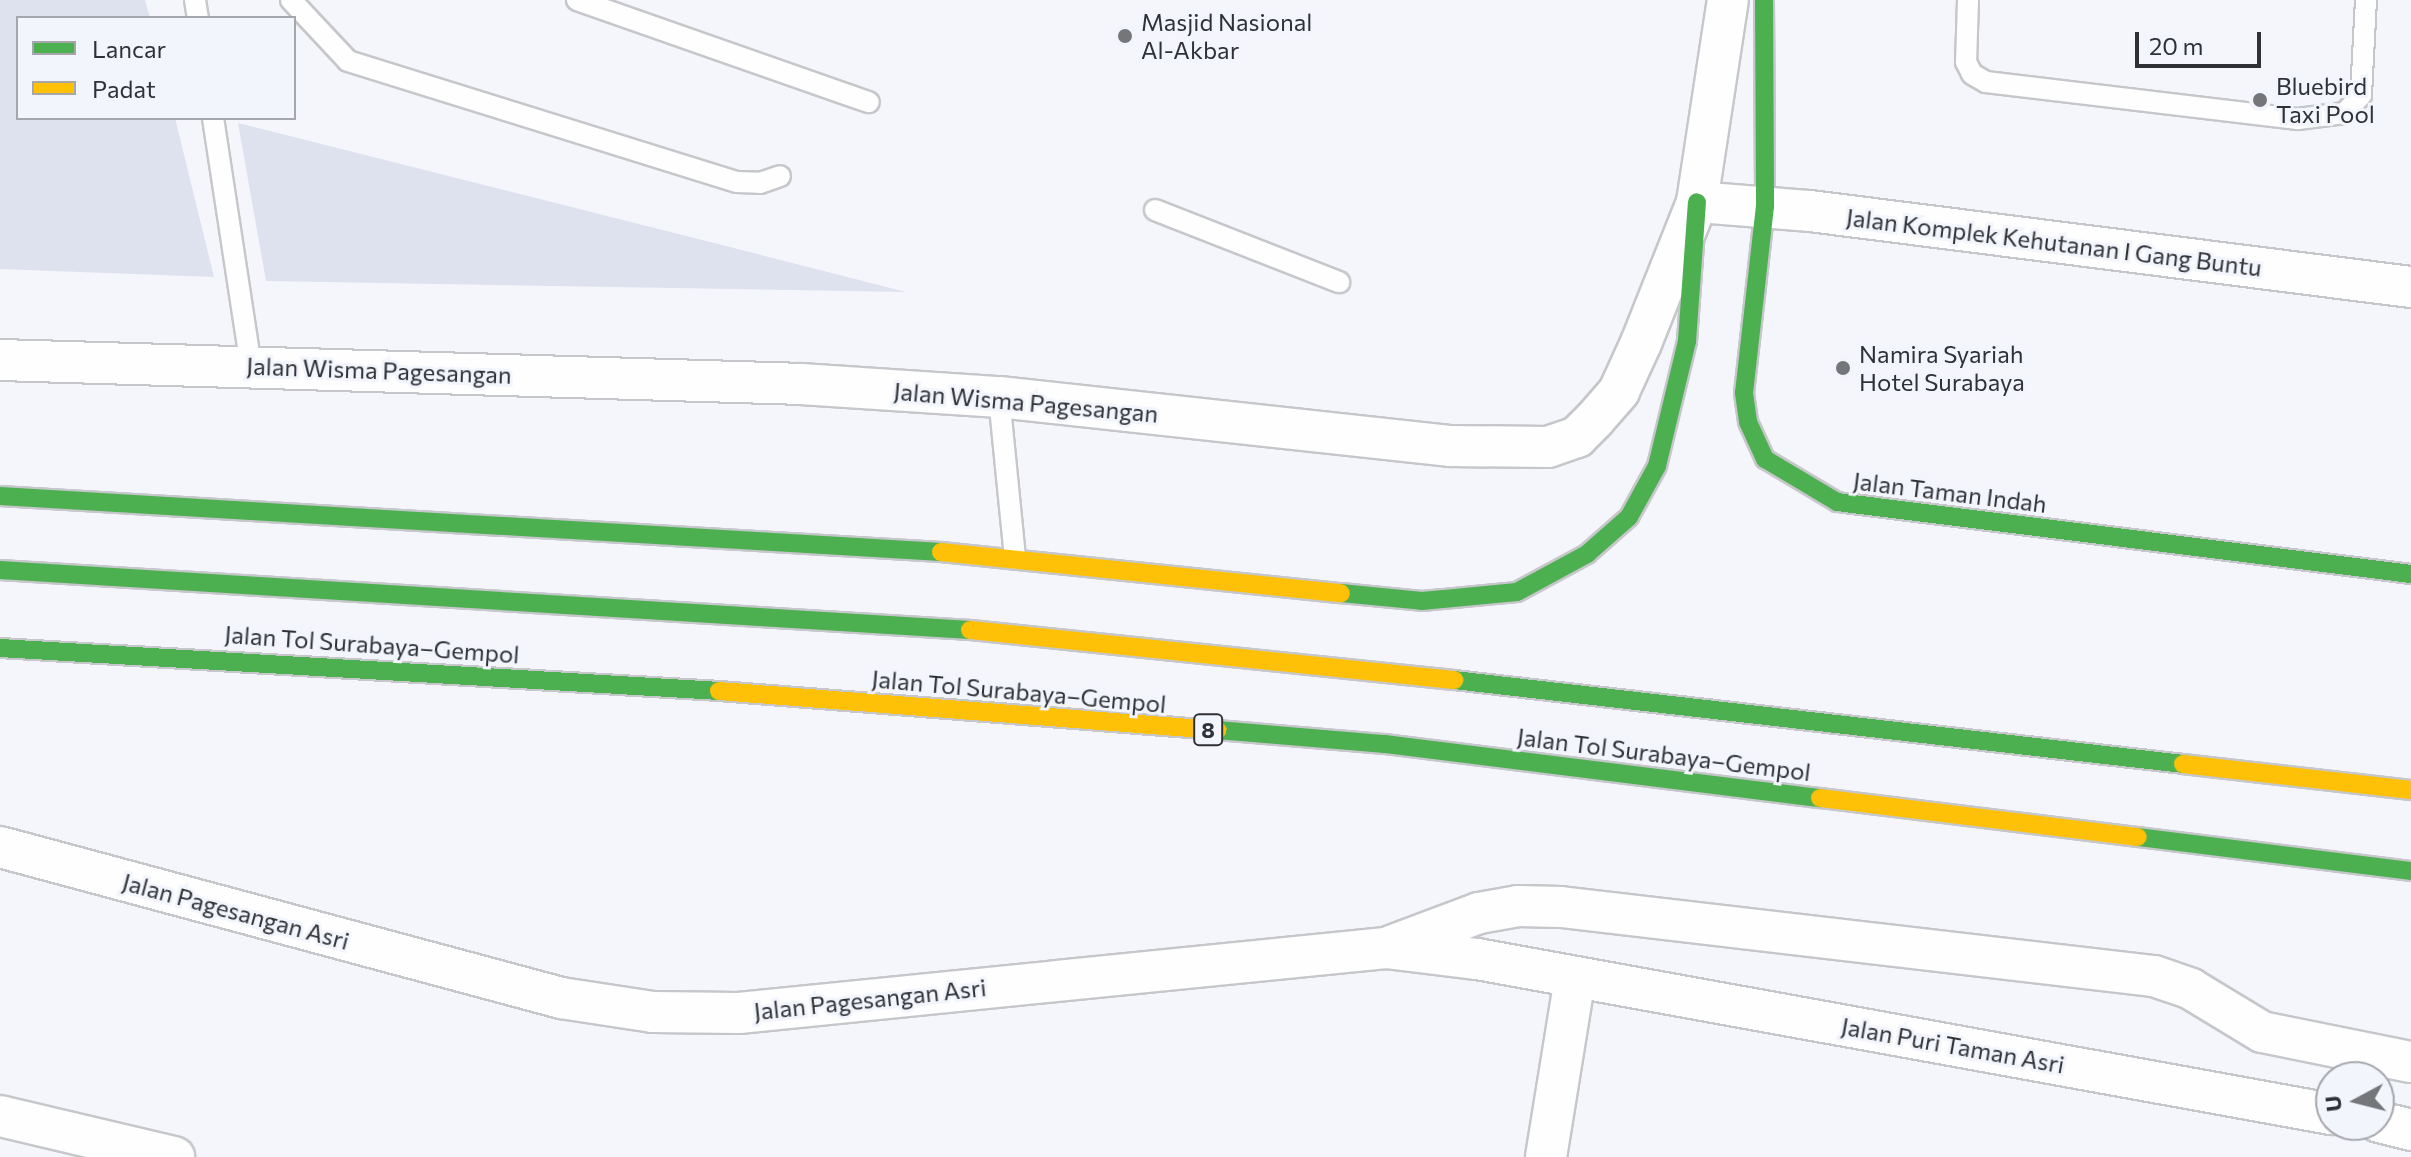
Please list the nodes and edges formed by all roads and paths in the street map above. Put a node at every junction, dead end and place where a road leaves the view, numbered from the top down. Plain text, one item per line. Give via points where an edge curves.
1 (291, 0) edge
2 (577, 0) edge
3 (1728, 0) edge
4 (1764, 0) edge
5 (1968, 0) edge
6 (2366, 0) edge
7 (869, 102) dead end
8 (213, 120) edge
9 (780, 176) dead end
10 (1697, 202) junction
11 (1765, 206) junction
12 (1155, 210) dead end
13 (1339, 282) dead end
14 (2411, 287) edge
15 (0, 360) edge
16 (251, 366) junction
17 (999, 397) junction
18 (0, 496) edge
19 (1015, 558) junction
20 (0, 570) edge
21 (2411, 574) edge
22 (0, 648) edge
23 (2411, 790) edge
24 (0, 847) edge
25 (2411, 871) edge
26 (1386, 948) junction
27 (1575, 977) junction
28 (2411, 1062) edge
29 (2315, 1111) edge
30 (0, 1116) edge
31 (174, 1157) edge
32 (1546, 1157) edge

1 - 9 lane via 348,61 737,182 760,183
2 - 7 lane
3 - 10 street, Jalan Wisma Pagesangan
4 - 11 main road, Jalan Taman Indah
5 - 6 lane via 1966,62 1972,74 1986,82 2298,119 2345,113 2361,95
8 - 16 lane
10 - 11 street, Jalan Komplek Kehutanan I Gang Buntu
10 - 17 street, Jalan Wisma Pagesangan via 1619,391 1577,437 1548,447 1451,446
10 - 19 main road via 1687,341 1657,466 1629,517 1553,577 1517,592 1422,601
11 - 14 street, Jalan Komplek Kehutanan I Gang Buntu
11 - 21 main road, Jalan Taman Indah via 1744,393 1748,422 1765,459 1795,481 1837,502
12 - 13 lane
15 - 16 street, Jalan Wisma Pagesangan
16 - 17 street, Jalan Wisma Pagesangan via 802,384
17 - 19 lane
18 - 19 main road via 531,523
20 - 23 main road via 814,617 1126,642
22 - 25 main road, Jalan Tol Surabaya–Gempol / 8 via 723,691 1385,744
24 - 26 street, Jalan Pagesangan Asri via 561,998 653,1012 739,1013
26 - 27 street, Jalan Pagesangan Asri
26 - 28 street via 1479,913 1518,906 1561,907 2154,976 2191,989 2262,1032
27 - 29 street, Jalan Puri Taman Asri
27 - 32 street
30 - 31 street

